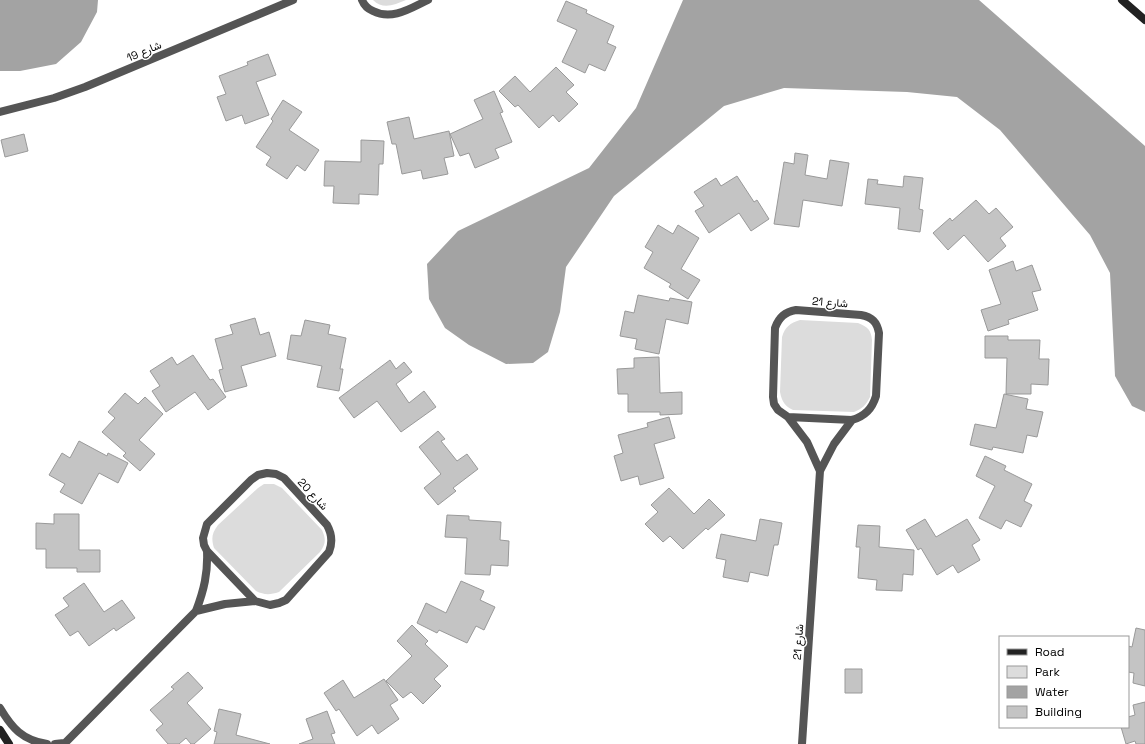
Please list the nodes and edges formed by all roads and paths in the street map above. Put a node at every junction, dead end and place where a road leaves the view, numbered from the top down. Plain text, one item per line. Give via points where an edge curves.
1 (293, 0) edge
2 (352, 0) edge
3 (428, 0) edge
4 (1122, 0) edge
5 (362, 1) edge
6 (1145, 20) edge
7 (0, 112) edge
8 (788, 417) junction
9 (852, 420) junction
10 (820, 471) junction
11 (207, 551) junction
12 (255, 600) junction
13 (196, 610) junction
14 (0, 708) edge
15 (0, 730) edge
16 (64, 743) edge
17 (9, 744) edge
18 (47, 744) edge
19 (55, 744) edge
20 (802, 744) edge

1 - 7 street, شارع 19 via 85,87
2 - 5 street
3 - 5 street via 396,14 387,15 378,14
4 - 6 main road
8 - 9 street
8 - 9 street, شارع 21 via 774,404 775,328 782,315 796,310 861,314 874,320 879,333 876,396 868,412
8 - 10 street, شارع 21 via 807,442
9 - 10 street, شارع 21 via 834,444
10 - 20 street, شارع 21
11 - 12 street
11 - 12 street, شارع 20 via 203,538 207,524 251,480 267,473 284,478 326,525 330,531 332,545 329,552 286,600 270,605
11 - 13 street, شارع 20 via 206,582
12 - 13 street, شارع 20
13 - 16 street, شارع 20
14 - 18 street via 12,727 23,736
15 - 17 main road
16 - 19 street, شارع 20

